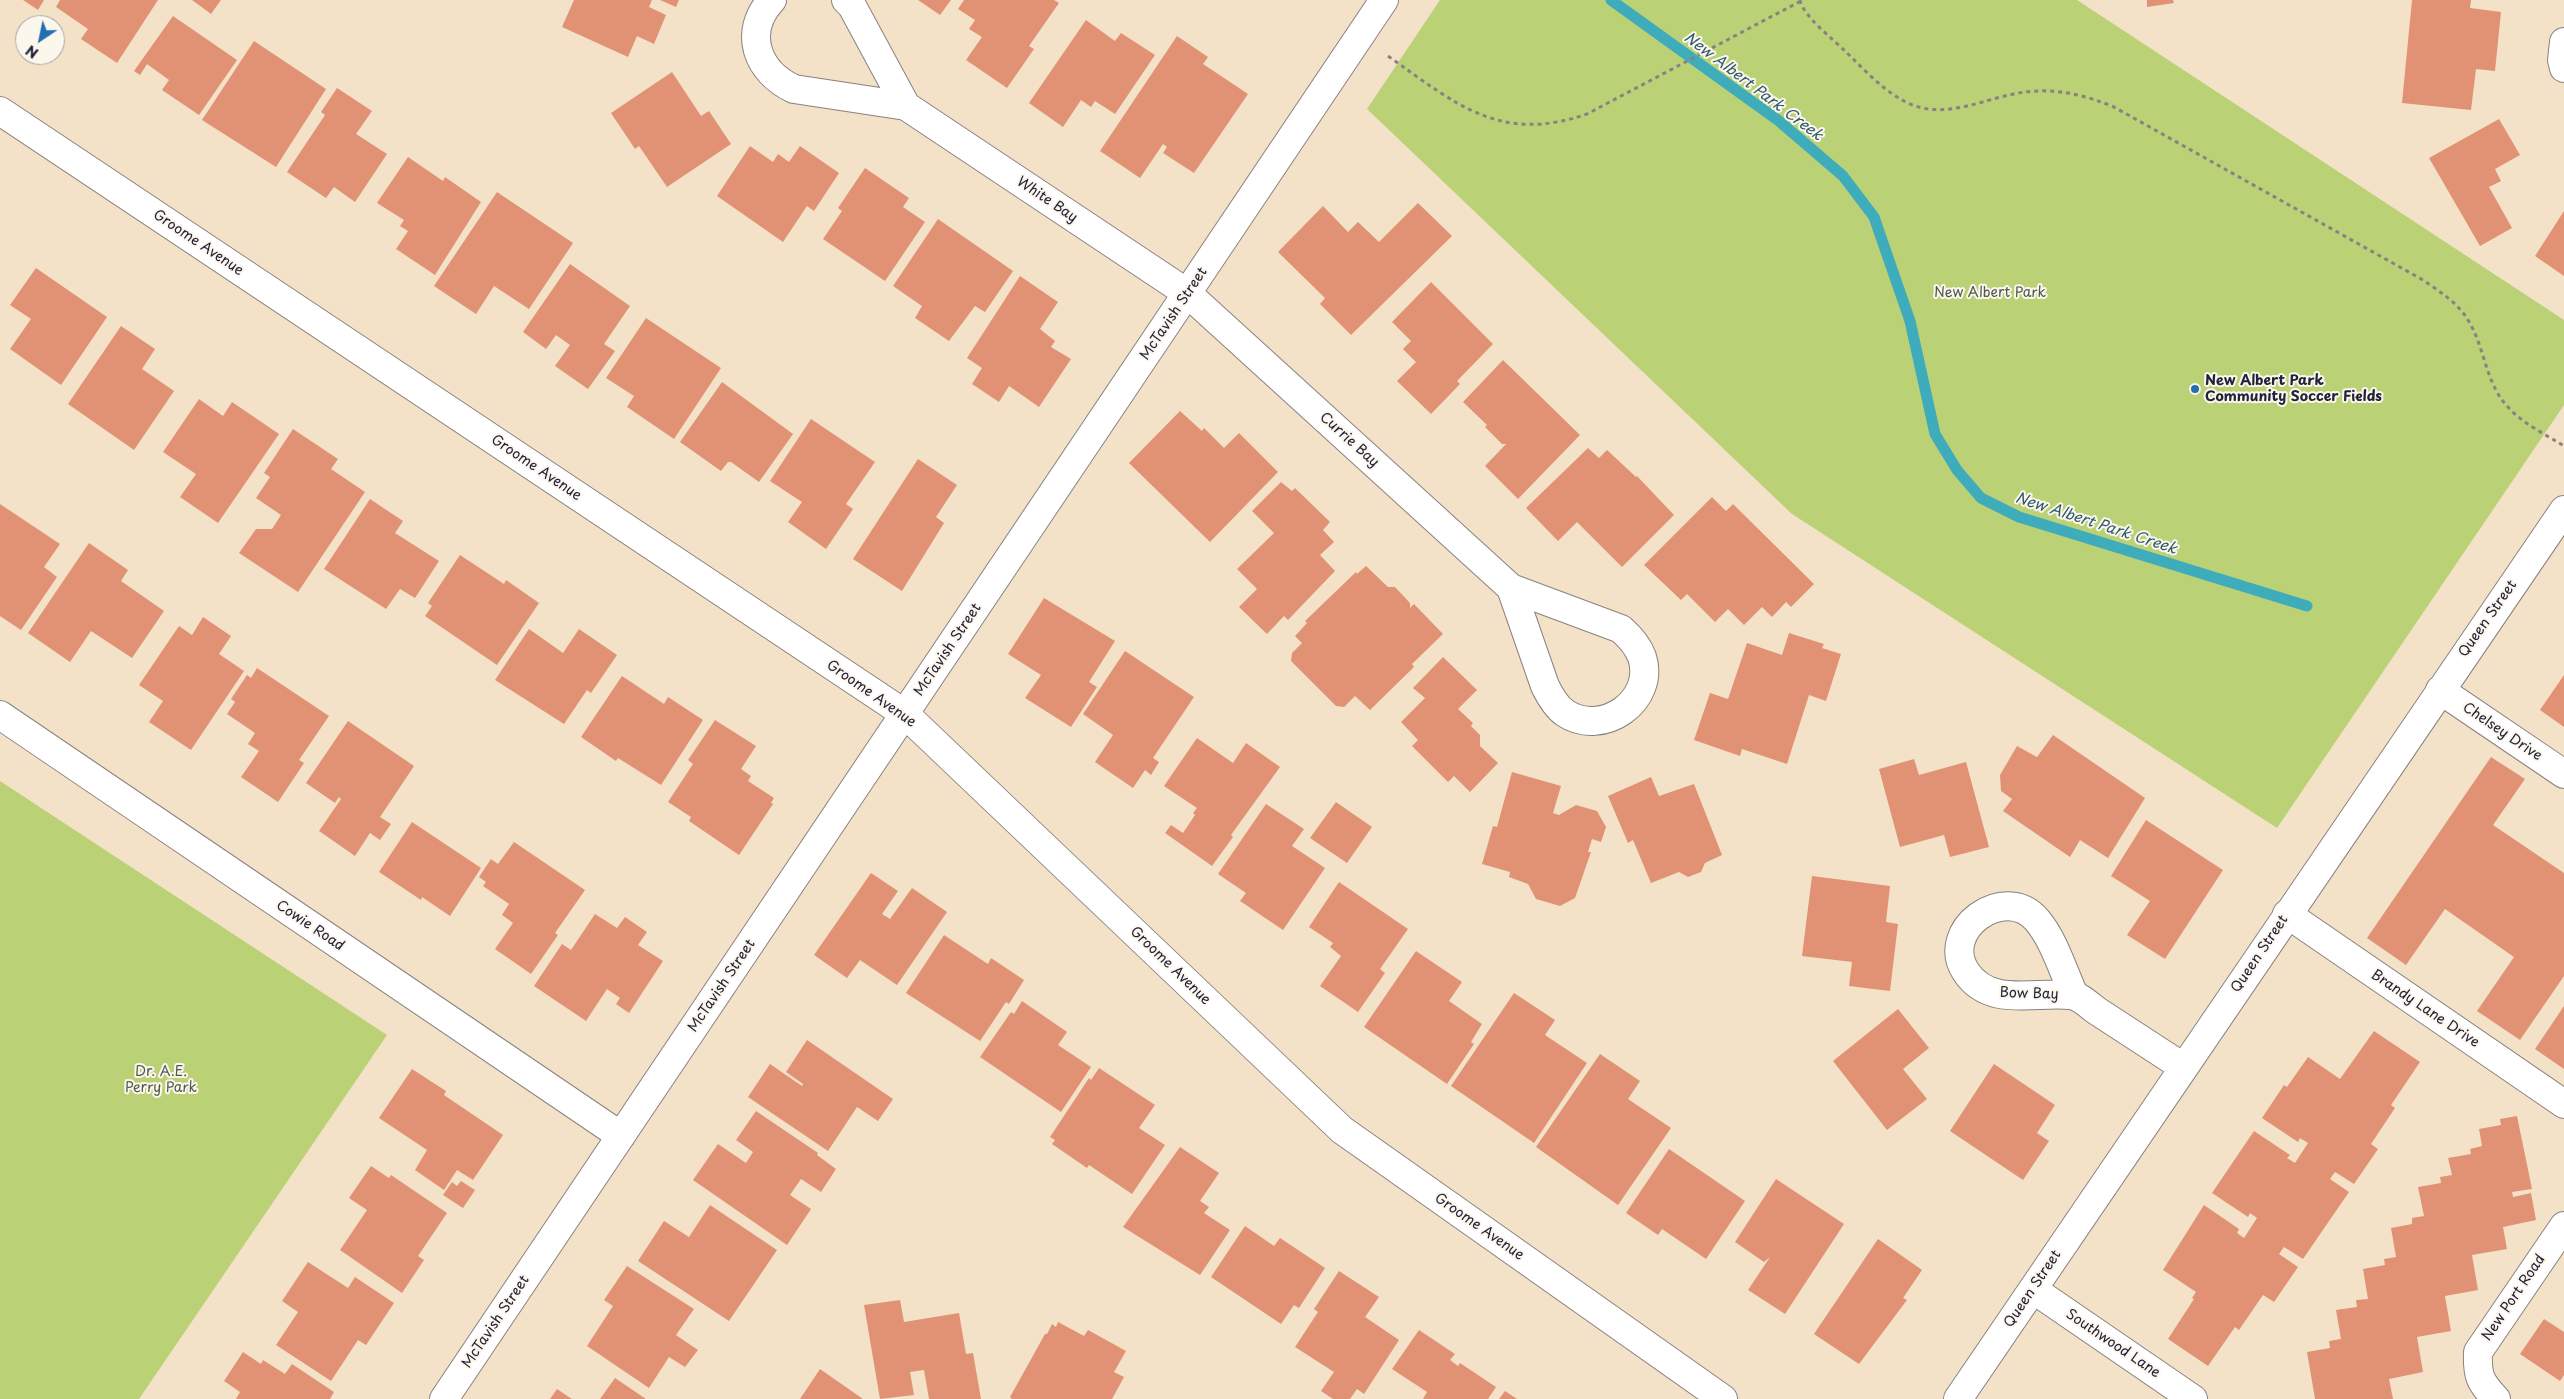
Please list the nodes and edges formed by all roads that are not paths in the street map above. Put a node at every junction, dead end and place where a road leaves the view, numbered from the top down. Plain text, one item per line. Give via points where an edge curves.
1 (772, 0) edge
2 (846, 0) edge
3 (1384, 0) edge
4 (2564, 42) edge
5 (2564, 68) edge
6 (906, 106) junction
7 (0, 111) edge
8 (1187, 293) junction
9 (2564, 510) edge
10 (1512, 588) junction
11 (2440, 690) junction
12 (904, 714) junction
13 (0, 715) edge
14 (2564, 774) edge
15 (2287, 914) junction
16 (2074, 995) dead end
17 (2183, 1067) junction
18 (2564, 1104) edge
19 (620, 1136) junction
20 (2564, 1226) edge
21 (2034, 1290) junction
22 (444, 1399) edge
23 (1723, 1399) edge
24 (1958, 1399) edge
25 (2193, 1399) edge
26 (2496, 1399) edge

1 - 6 street, White Bay via 758,22 756,39 759,55 767,70 779,82 794,89
2 - 6 street, White Bay
3 - 8 street, McTavish Street
4 - 5 street
6 - 8 street, White Bay
7 - 12 street, Groome Avenue
8 - 10 street, Currie Bay
8 - 12 street, McTavish Street
9 - 11 street, Queen Street
10 - 10 street, Currie Bay via 1553,701 1565,713 1582,720 1599,721 1616,716 1630,706 1640,692 1644,675 1642,657 1622,629
11 - 14 street, Chelsey Drive
11 - 15 street, Queen Street
12 - 19 street, McTavish Street
12 - 23 street, Groome Avenue via 1342,1130
13 - 19 street, Cowie Road
15 - 17 street, Queen Street
15 - 18 street, Brandy Lane Drive
16 - 17 street, Bow Bay
17 - 21 street, Queen Street
19 - 22 street, McTavish Street
20 - 26 street, New Port Road via 2478,1352 2477,1369 2482,1384
21 - 24 street, Queen Street
21 - 25 street, Southwood Lane

